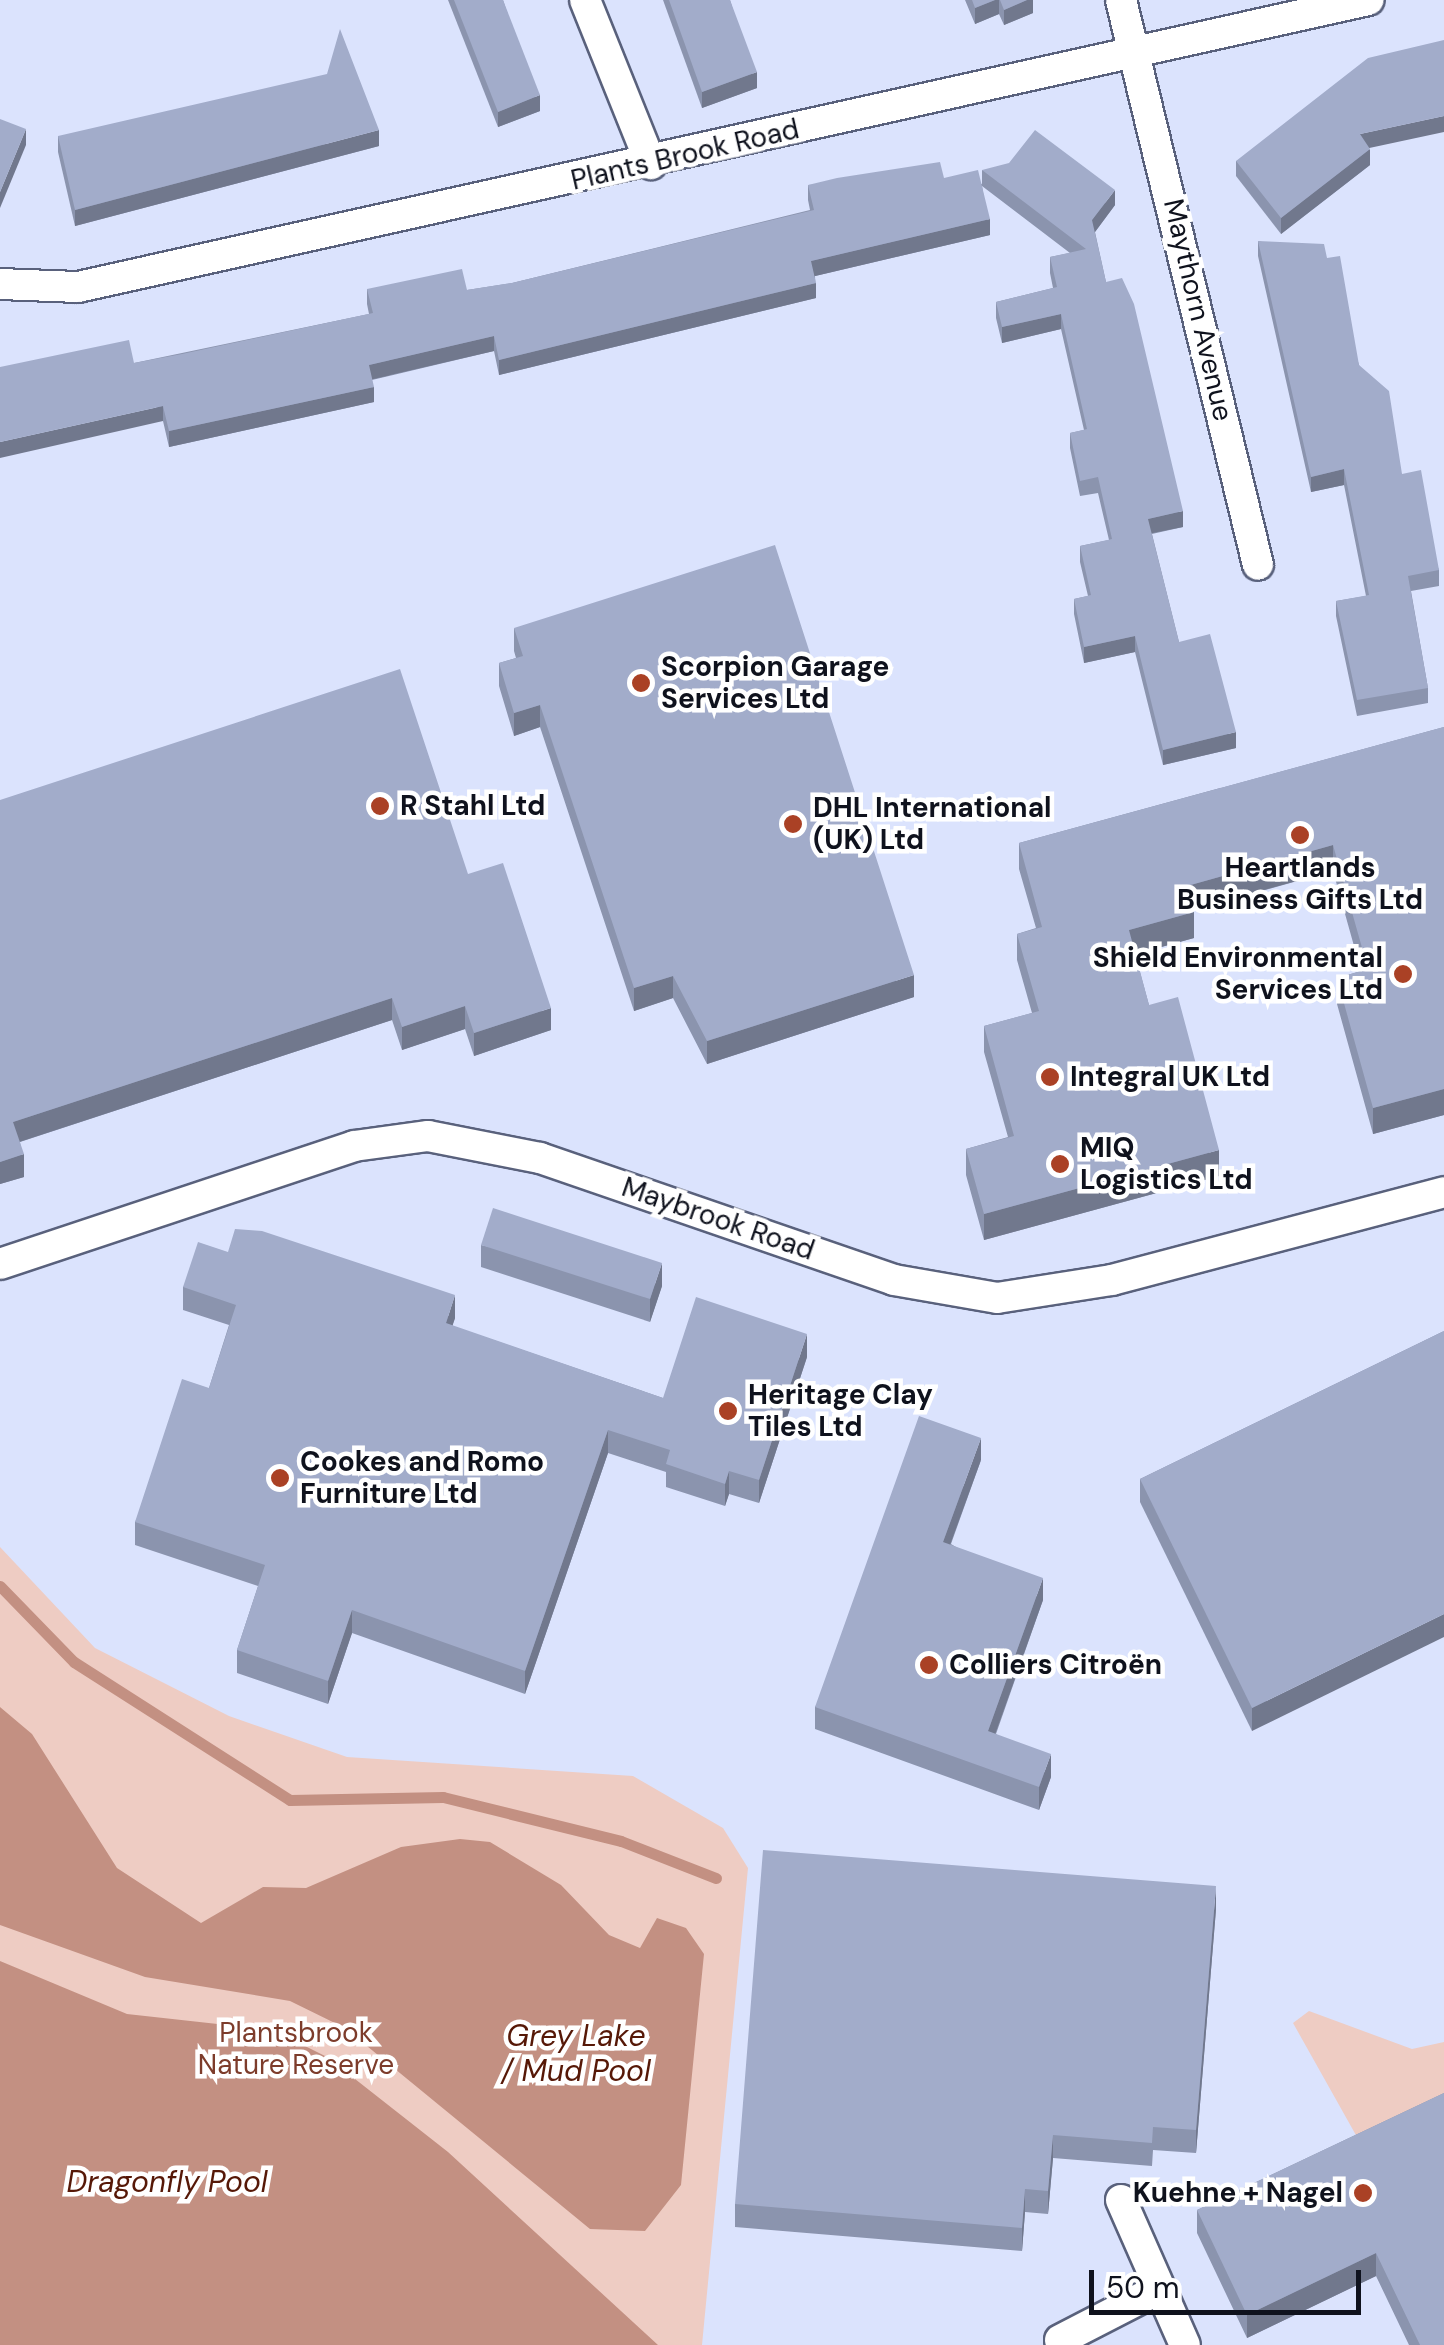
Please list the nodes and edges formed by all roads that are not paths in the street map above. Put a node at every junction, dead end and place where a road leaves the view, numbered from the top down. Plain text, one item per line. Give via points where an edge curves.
1 (585, 0) edge
2 (1121, 0) edge
3 (1368, 0) edge
4 (1138, 54) junction
5 (651, 164) junction
6 (0, 284) edge
7 (1258, 566) dead end
8 (1444, 1192) edge
9 (0, 1264) edge
10 (1121, 2200) dead end
11 (1159, 2289) junction
12 (1060, 2340) dead end
13 (1185, 2345) edge

1 - 5 street
2 - 4 street, Maythorn Avenue
3 - 4 street, Plants Brook Road
4 - 5 street, Plants Brook Road
4 - 7 street, Maythorn Avenue
5 - 6 street, Plants Brook Road via 78,286
8 - 9 street, Maybrook Road via 1112,1280 997,1298 894,1280 540,1158 428,1136 354,1146
10 - 11 street
11 - 12 street
11 - 13 street

